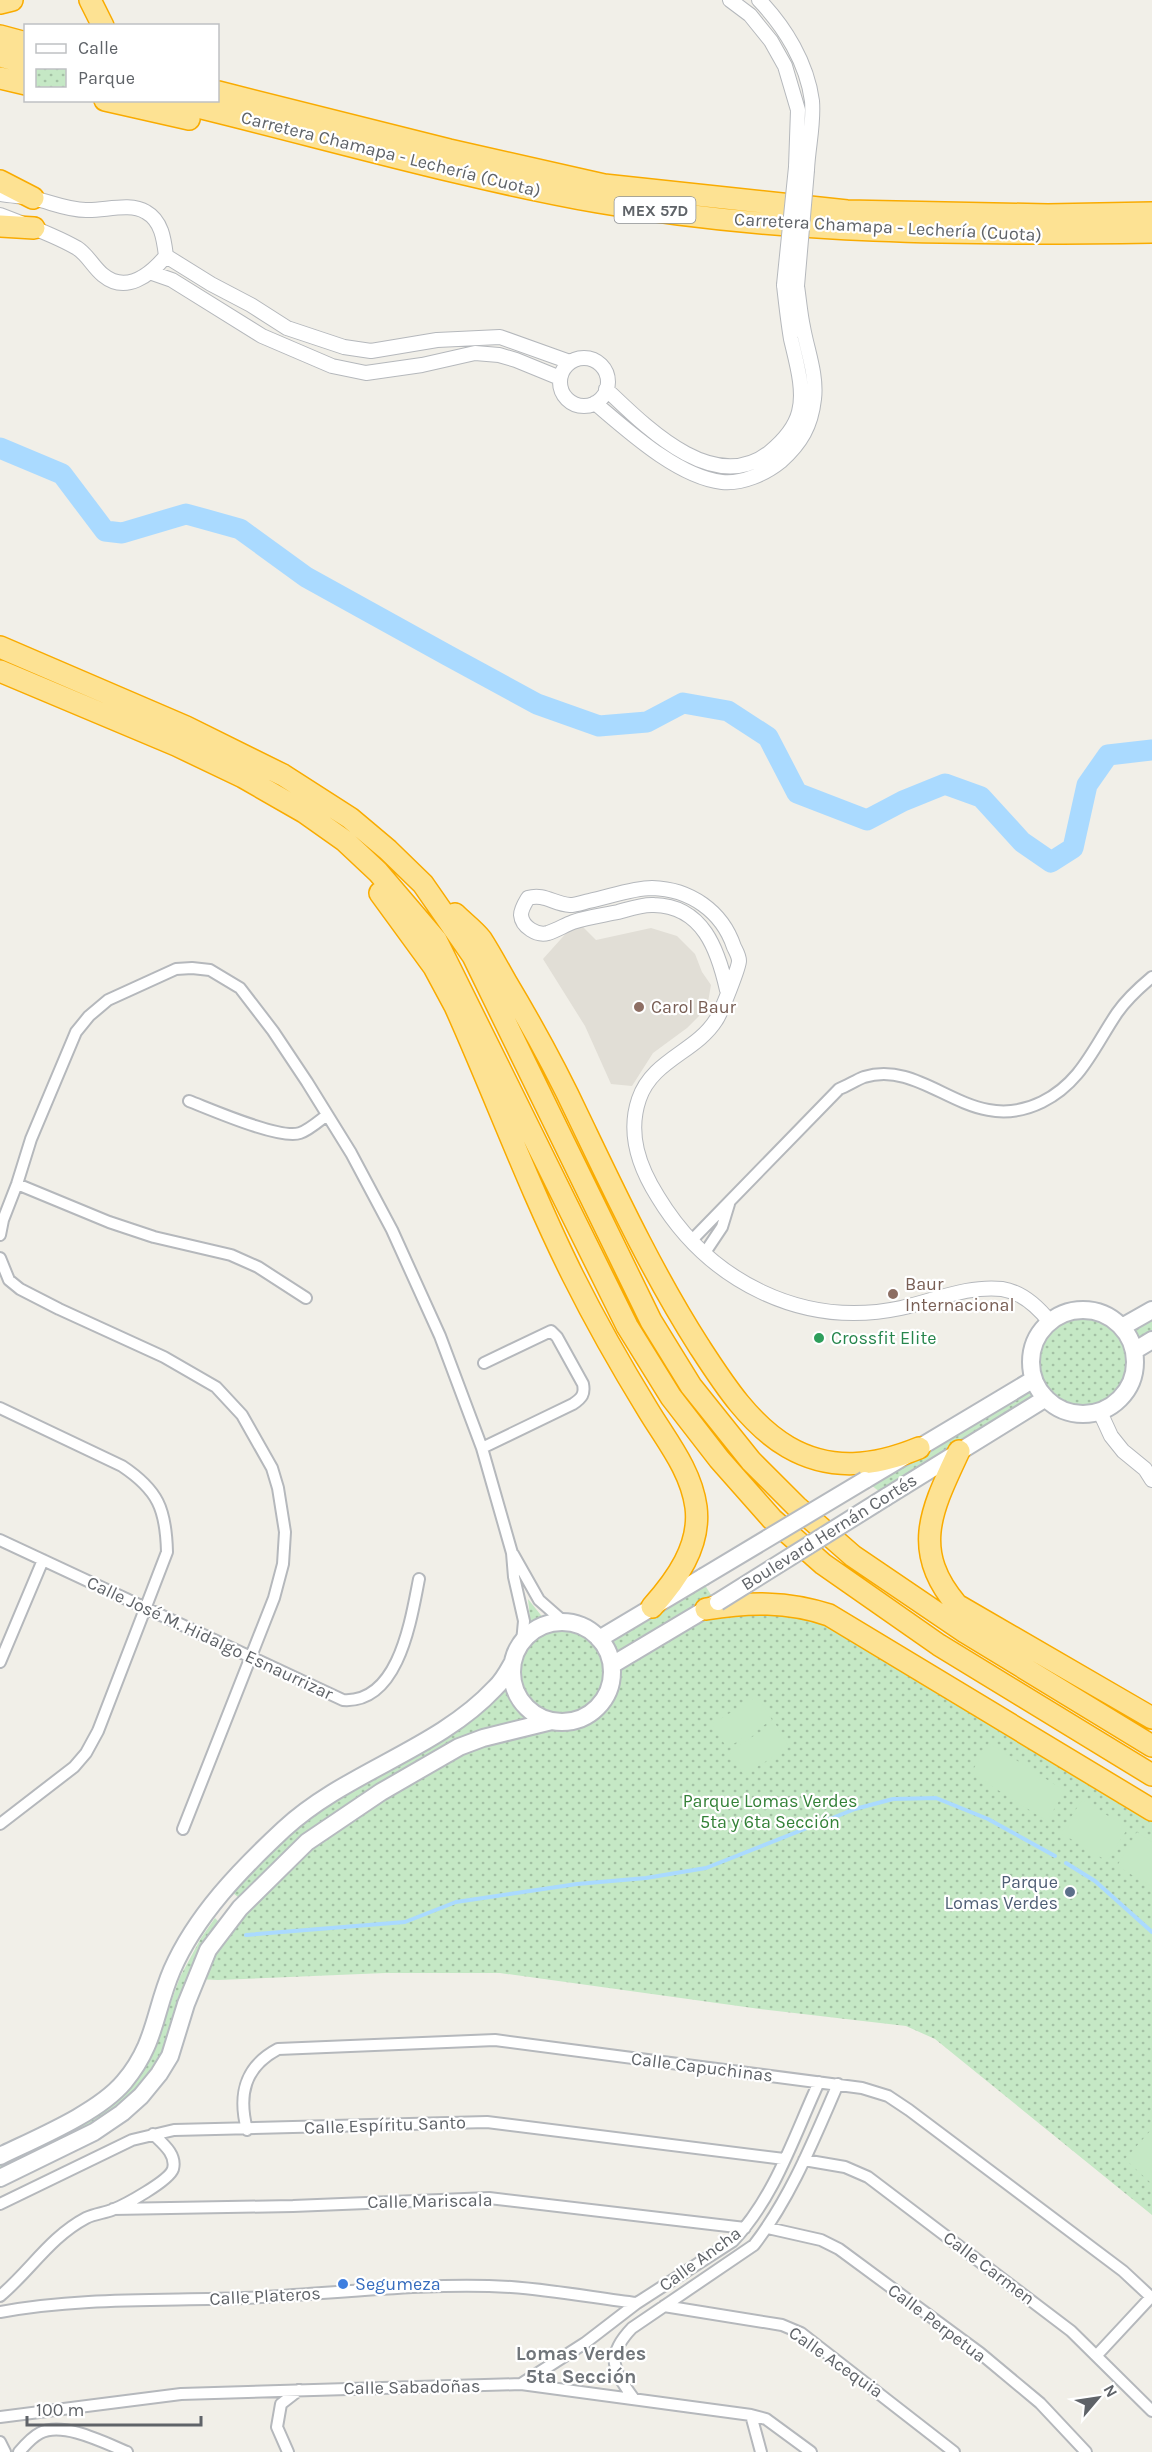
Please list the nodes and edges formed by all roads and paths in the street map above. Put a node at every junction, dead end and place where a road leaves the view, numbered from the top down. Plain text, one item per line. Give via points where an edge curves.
1 (12, 0) edge
2 (90, 0) edge
3 (730, 0) edge
4 (759, 0) edge
5 (0, 3) edge
6 (102, 24) edge
7 (0, 36) edge
8 (24, 42) edge
9 (0, 56) edge
10 (24, 62) edge
11 (0, 78) edge
12 (24, 84) edge
13 (219, 92) edge
14 (114, 102) edge
15 (177, 102) edge
16 (279, 126) junction
17 (801, 169) junction
18 (0, 181) edge
19 (0, 194) edge
20 (33, 198) junction
21 (1152, 213) edge
22 (0, 215) edge
23 (0, 226) edge
24 (34, 228) junction
25 (1152, 232) edge
26 (166, 256) junction
27 (152, 273) junction
28 (790, 285) junction
29 (570, 362) junction
30 (560, 378) junction
31 (606, 389) junction
32 (594, 403) junction
33 (5, 649) edge
34 (1, 671) edge
35 (181, 736) junction
36 (304, 812) junction
37 (423, 884) junction
38 (1152, 977) edge
39 (727, 990) junction
40 (189, 1101) dead end
41 (327, 1115) junction
42 (17, 1184) junction
43 (729, 1204) junction
44 (0, 1235) edge
45 (691, 1241) junction
46 (704, 1254) junction
47 (0, 1258) edge
48 (306, 1298) dead end
49 (1152, 1310) edge
50 (1050, 1322) junction
51 (1122, 1327) junction
52 (1152, 1340) edge
53 (1134, 1351) junction
54 (484, 1363) dead end
55 (1034, 1379) junction
56 (1046, 1398) junction
57 (0, 1408) edge
58 (1100, 1412) junction
59 (482, 1448) junction
60 (919, 1448) junction
61 (959, 1451) junction
62 (1150, 1473) edge
63 (0, 1540) edge
64 (512, 1553) junction
65 (43, 1560) junction
66 (419, 1579) dead end
67 (531, 1589) junction
68 (518, 1594) junction
69 (712, 1605) junction
70 (652, 1607) junction
71 (146, 1608) junction
72 (564, 1622) junction
73 (599, 1638) junction
74 (522, 1642) junction
75 (251, 1657) junction
76 (0, 1662) edge
77 (513, 1662) junction
78 (612, 1665) junction
79 (1152, 1718) edge
80 (552, 1720) junction
81 (1152, 1746) edge
82 (1152, 1775) edge
83 (1152, 1810) edge
84 (0, 1824) edge
85 (183, 1829) dead end
86 (222, 1893) junction
87 (240, 1908) junction
88 (208, 1910) junction
89 (227, 1925) junction
90 (819, 2082) junction
91 (838, 2084) junction
92 (247, 2130) junction
93 (153, 2134) junction
94 (0, 2156) edge
95 (784, 2159) junction
96 (804, 2160) junction
97 (0, 2178) edge
98 (0, 2204) edge
99 (113, 2210) junction
100 (745, 2228) junction
101 (768, 2228) junction
102 (0, 2296) edge
103 (1151, 2298) edge
104 (637, 2303) junction
105 (664, 2306) junction
106 (0, 2312) edge
107 (1097, 2355) junction
108 (521, 2384) junction
109 (300, 2389) junction
110 (634, 2399) junction
111 (1152, 2411) edge
112 (751, 2415) junction
113 (0, 2417) edge
114 (0, 2442) edge
115 (5, 2452) edge
116 (19, 2452) edge
117 (126, 2452) edge
118 (288, 2452) edge
119 (761, 2452) edge
120 (811, 2452) edge
121 (954, 2452) edge
122 (1086, 2452) edge

1 - 5 highway
2 - 6 highway
3 - 17 street via 750,15 785,66 798,110
4 - 17 street via 786,31 812,100
7 - 8 highway
9 - 10 highway
11 - 12 highway
13 - 21 highway, Carretera Chamapa - Lechería (Cuota) / MEX 57D via 604,185 847,211
14 - 16 highway via 222,126
15 - 16 highway, Carretera Chamapa - Lechería (Cuota) / MEX 57D
16 - 25 highway, Carretera Chamapa - Lechería (Cuota) / MEX 57D via 450,172 599,202 734,221 947,232
17 - 28 street, bridge
18 - 20 highway
19 - 20 street
20 - 26 street via 66,209 130,207 146,211 158,223
22 - 24 street
23 - 24 highway
24 - 27 street via 80,250 103,276 119,282 137,282
26 - 27 street
26 - 29 street via 287,328 344,347 371,351 436,340 500,337
27 - 30 street via 172,280 262,336 332,366 366,372 475,353 499,355
28 - 31 street via 786,311 800,412 792,429 765,456 730,468 711,465 666,441
28 - 32 street via 812,372 814,396 803,437 771,469 736,482 703,477 672,462
29 - 30 street
29 - 31 street via 584,358 598,363 606,375
30 - 32 street via 561,391 570,402 582,406
31 - 32 street
33 - 35 highway
34 - 35 highway
35 - 36 highway
35 - 37 highway via 283,775 350,818
36 - 70 highway via 379,892 434,967 459,1015 572,1275 689,1479 696,1508 690,1548 674,1583
36 - 82 highway via 345,841 378,872 436,940 627,1326 671,1397 719,1459 772,1519 823,1564 939,1645
37 - 60 highway via 480,938 545,1046 676,1311 743,1407 769,1434 812,1457 869,1464
37 - 81 highway via 473,956 651,1322 691,1386 751,1461 853,1556 965,1632
38 - 43 street via 1118,1012 1091,1059 1070,1084 1042,1102 1009,1113 982,1110 920,1082 893,1075 864,1077 839,1089
39 - 39 street via 739,961 729,932 700,901 676,891 650,888 571,905 538,895 528,898 522,907 526,926 546,934 575,921 653,904 672,908 701,924 713,943
39 - 45 street via 707,1031 664,1063 644,1086 635,1114 637,1157 668,1214
40 - 41 street via 254,1126 289,1134 299,1134
41 - 42 street via 273,1030 240,988 210,970 176,969 108,1000 76,1032 31,1139
41 - 59 street via 392,1230 440,1336
42 - 44 street
42 - 48 street via 154,1237 231,1255 258,1267
43 - 45 street
43 - 46 street via 722,1227
45 - 46 street
46 - 50 street via 734,1278 761,1292 817,1309 874,1312 977,1290 1003,1289 1026,1299
47 - 75 street via 9,1280 20,1289 164,1357 216,1388 242,1415 272,1468 285,1532 284,1564
49 - 51 main road
50 - 51 main road via 1067,1312 1087,1310 1106,1315
50 - 55 main road via 1037,1338 1031,1358
51 - 53 main road
52 - 53 main road
53 - 58 main road via 1135,1370 1129,1388 1116,1403
54 - 59 street via 551,1331 584,1392 573,1404
55 - 56 main road
55 - 60 main road, Boulevard Hernán Cortés
56 - 58 main road via 1071,1413
56 - 61 main road, Boulevard Hernán Cortés
57 - 71 street via 122,1466 150,1488 162,1507 167,1552
58 - 62 street via 1123,1451
59 - 64 street
60 - 70 main road, Boulevard Hernán Cortés, bridge
61 - 69 main road, Boulevard Hernán Cortés, bridge
61 - 79 highway via 940,1492 930,1528 928,1548 944,1589 957,1605
63 - 65 street, Calle José M. Hidalgo Esnaurrizar
64 - 67 street
64 - 68 street
65 - 71 street, Calle José M. Hidalgo Esnaurrizar
65 - 76 street
66 - 75 street, Calle José M. Hidalgo Esnaurrizar via 394,1666 376,1691 364,1698 343,1700
67 - 68 street
67 - 72 street
68 - 74 street via 524,1621
69 - 78 main road, Boulevard Hernán Cortés
69 - 83 highway via 778,1603 829,1615
70 - 73 main road, Boulevard Hernán Cortés
71 - 75 street, Calle José M. Hidalgo Esnaurrizar
71 - 84 street via 86,1753 74,1767
72 - 73 main road via 578,1624
72 - 74 main road via 540,1627
73 - 78 main road
74 - 77 main road
75 - 85 street
77 - 80 main road via 518,1694 532,1711
77 - 86 main road via 497,1687 466,1715 327,1795 287,1826
78 - 80 main road via 609,1689 596,1708 576,1720
80 - 87 main road via 459,1748 381,1792 307,1842
86 - 87 main road
86 - 88 main road
87 - 89 main road
88 - 89 main road
88 - 94 main road via 169,1978 148,2046 123,2083 72,2120
89 - 97 main road via 208,1950 170,2056 141,2096 94,2132
90 - 91 street, Calle Capuchinas
90 - 92 street, Calle Capuchinas via 495,2040 278,2049 265,2056 244,2086 241,2108
90 - 95 street, Calle Ancha
91 - 96 street, Calle Ancha
91 - 103 street, Calle Capuchinas via 888,2096 909,2110 1123,2271
92 - 93 street, Calle Espíritu Santo via 174,2130
92 - 95 street, Calle Espíritu Santo via 487,2121
93 - 98 street, Calle Espíritu Santo via 132,2140
93 - 99 street via 171,2152 172,2170 165,2180
95 - 100 street, Calle Ancha via 768,2196
96 - 101 street, Calle Ancha
96 - 107 street, Calle Carmen via 845,2167 868,2177
99 - 100 street, Calle Mariscala via 489,2198
99 - 102 street via 88,2217 63,2232
100 - 104 street, Calle Ancha via 733,2241
101 - 105 street, Calle Ancha via 754,2245
101 - 122 street, Calle Perpetua via 821,2240 839,2250 1006,2375 1040,2403
103 - 107 street
104 - 106 street, Calle Plateros via 512,2287 460,2286 104,2302
104 - 108 street, Calle Ancha via 585,2343
105 - 110 street, Calle Ancha via 632,2328 620,2341 614,2357 616,2374
105 - 121 street, Calle Acequia via 782,2325 801,2333
107 - 111 street, Calle Carmen
108 - 109 street, Calle Sabadoñas
108 - 110 street, Calle Sabadoñas
109 - 113 street, Calle Sabadoñas via 182,2394
109 - 118 street via 281,2404 277,2427
110 - 112 street, Calle Sabadoñas
112 - 119 street
112 - 120 street, Calle Sabadoñas via 766,2419
114 - 115 street
116 - 117 street via 41,2432 58,2430 79,2433

